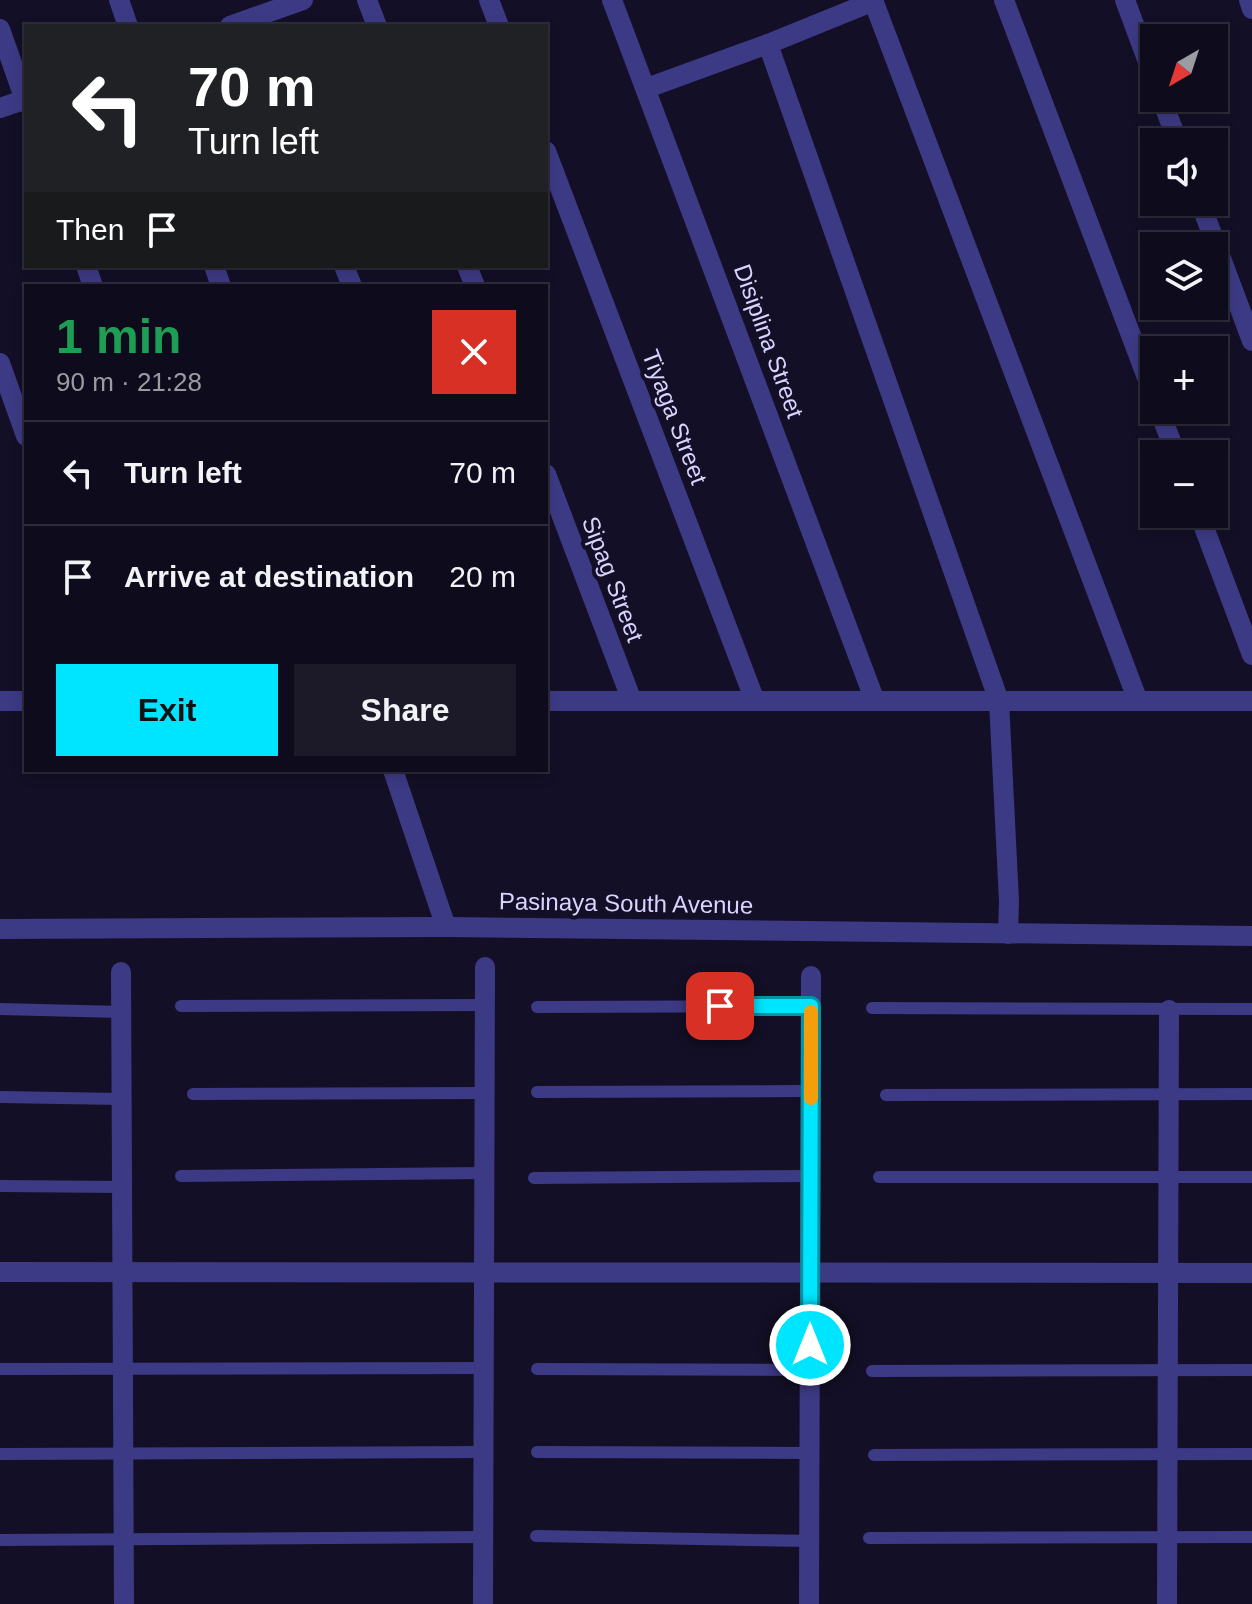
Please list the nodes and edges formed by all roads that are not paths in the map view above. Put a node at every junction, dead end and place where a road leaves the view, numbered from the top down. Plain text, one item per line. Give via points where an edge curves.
1 (119, 0) edge
2 (303, 0) edge
3 (367, 0) edge
4 (489, 0) edge
5 (612, 0) edge
6 (1004, 0) edge
7 (1125, 0) edge
8 (1249, 0) edge
9 (874, 1) edge
10 (1252, 9) edge
11 (249, 15) edge
12 (127, 24) edge
13 (376, 24) edge
14 (498, 24) edge
15 (0, 29) edge
16 (1140, 40) edge
17 (768, 44) junction
18 (647, 88) junction
19 (24, 95) edge
20 (24, 101) edge
21 (0, 108) edge
22 (548, 156) edge
23 (1205, 216) edge
24 (1252, 341) edge
25 (1140, 359) edge
26 (0, 363) edge
27 (24, 430) edge
28 (548, 479) edge
29 (1204, 528) edge
30 (1252, 655) edge
31 (2, 697) edge
32 (24, 701) edge
33 (548, 701) edge
34 (632, 701) junction
35 (755, 701) junction
36 (875, 701) junction
37 (999, 701) junction
38 (1138, 701) junction
39 (1252, 701) edge
40 (394, 772) edge
41 (446, 927) junction
42 (0, 929) edge
43 (1008, 934) junction
44 (1252, 936) edge
45 (485, 967) dead end
46 (121, 972) dead end
47 (811, 976) dead end
48 (485, 1005) junction
49 (181, 1006) dead end
50 (811, 1006) junction
51 (537, 1007) dead end
52 (872, 1008) dead end
53 (0, 1009) edge
54 (1252, 1009) edge
55 (1169, 1010) junction
56 (121, 1012) junction
57 (811, 1091) junction
58 (537, 1092) dead end
59 (485, 1093) junction
60 (193, 1094) dead end
61 (1169, 1094) junction
62 (1252, 1094) edge
63 (886, 1095) dead end
64 (0, 1097) edge
65 (122, 1099) junction
66 (484, 1173) junction
67 (181, 1176) dead end
68 (810, 1176) junction
69 (879, 1177) dead end
70 (1168, 1177) junction
71 (1252, 1177) edge
72 (534, 1178) dead end
73 (0, 1186) edge
74 (122, 1187) junction
75 (0, 1272) edge
76 (123, 1272) junction
77 (484, 1272) junction
78 (810, 1273) junction
79 (1168, 1273) junction
80 (1252, 1273) edge
81 (484, 1368) junction
82 (0, 1369) edge
83 (123, 1369) junction
84 (537, 1369) dead end
85 (1168, 1369) junction
86 (810, 1370) junction
87 (1252, 1370) edge
88 (872, 1371) dead end
89 (484, 1452) junction
90 (537, 1452) dead end
91 (810, 1453) junction
92 (0, 1454) edge
93 (123, 1454) junction
94 (1252, 1454) edge
95 (874, 1455) dead end
96 (1168, 1455) junction
97 (536, 1536) dead end
98 (484, 1537) junction
99 (1167, 1537) junction
100 (1252, 1537) edge
101 (869, 1538) dead end
102 (123, 1539) junction
103 (0, 1540) edge
104 (810, 1541) junction
105 (124, 1604) edge
106 (483, 1604) edge
107 (809, 1604) edge
108 (1167, 1604) edge

1 - 12 street
2 - 11 street
3 - 13 street
4 - 14 street
5 - 18 street, Disiplina Street
6 - 25 street
7 - 16 street
8 - 10 street
9 - 17 street
9 - 38 street
15 - 19 street
17 - 18 street
17 - 37 street
18 - 36 street, Disiplina Street
20 - 21 street
22 - 35 street, Tiyaga Street
23 - 24 street
26 - 27 street
28 - 34 street, Sipag Street
29 - 30 street
31 - 32 street
33 - 34 street
34 - 35 street
35 - 36 street
36 - 37 street
37 - 38 street
37 - 43 street
38 - 39 street
40 - 41 street
41 - 42 street, Pasinaya South Avenue
41 - 43 street, Pasinaya South Avenue
43 - 44 street, Pasinaya South Avenue
45 - 48 street
46 - 56 street
47 - 50 street
48 - 49 lane
48 - 59 street
50 - 51 lane
50 - 57 street
52 - 55 lane
53 - 56 lane
54 - 55 lane
55 - 61 street
56 - 65 street
57 - 58 lane
57 - 68 street
59 - 60 lane
59 - 66 street
61 - 62 lane
61 - 63 lane
61 - 70 street
64 - 65 lane
65 - 74 street
66 - 67 lane
66 - 77 street
68 - 72 lane
68 - 78 street
69 - 70 lane
70 - 71 lane
70 - 79 street
73 - 74 lane
74 - 76 street
75 - 76 street
76 - 77 street
76 - 83 street
77 - 78 street
77 - 81 street
78 - 79 street
78 - 86 street
79 - 80 street
79 - 85 street
81 - 83 lane
81 - 89 street
82 - 83 lane
83 - 93 street
84 - 86 lane
85 - 87 lane
85 - 88 lane
85 - 96 street
86 - 91 street
89 - 93 lane
89 - 98 street
90 - 91 lane
91 - 104 street
92 - 93 lane
93 - 102 street
94 - 96 lane
95 - 96 lane
96 - 99 street
97 - 104 lane
98 - 102 lane
98 - 106 street
99 - 100 lane
99 - 101 lane
99 - 108 street
102 - 103 lane
102 - 105 street
104 - 107 street

